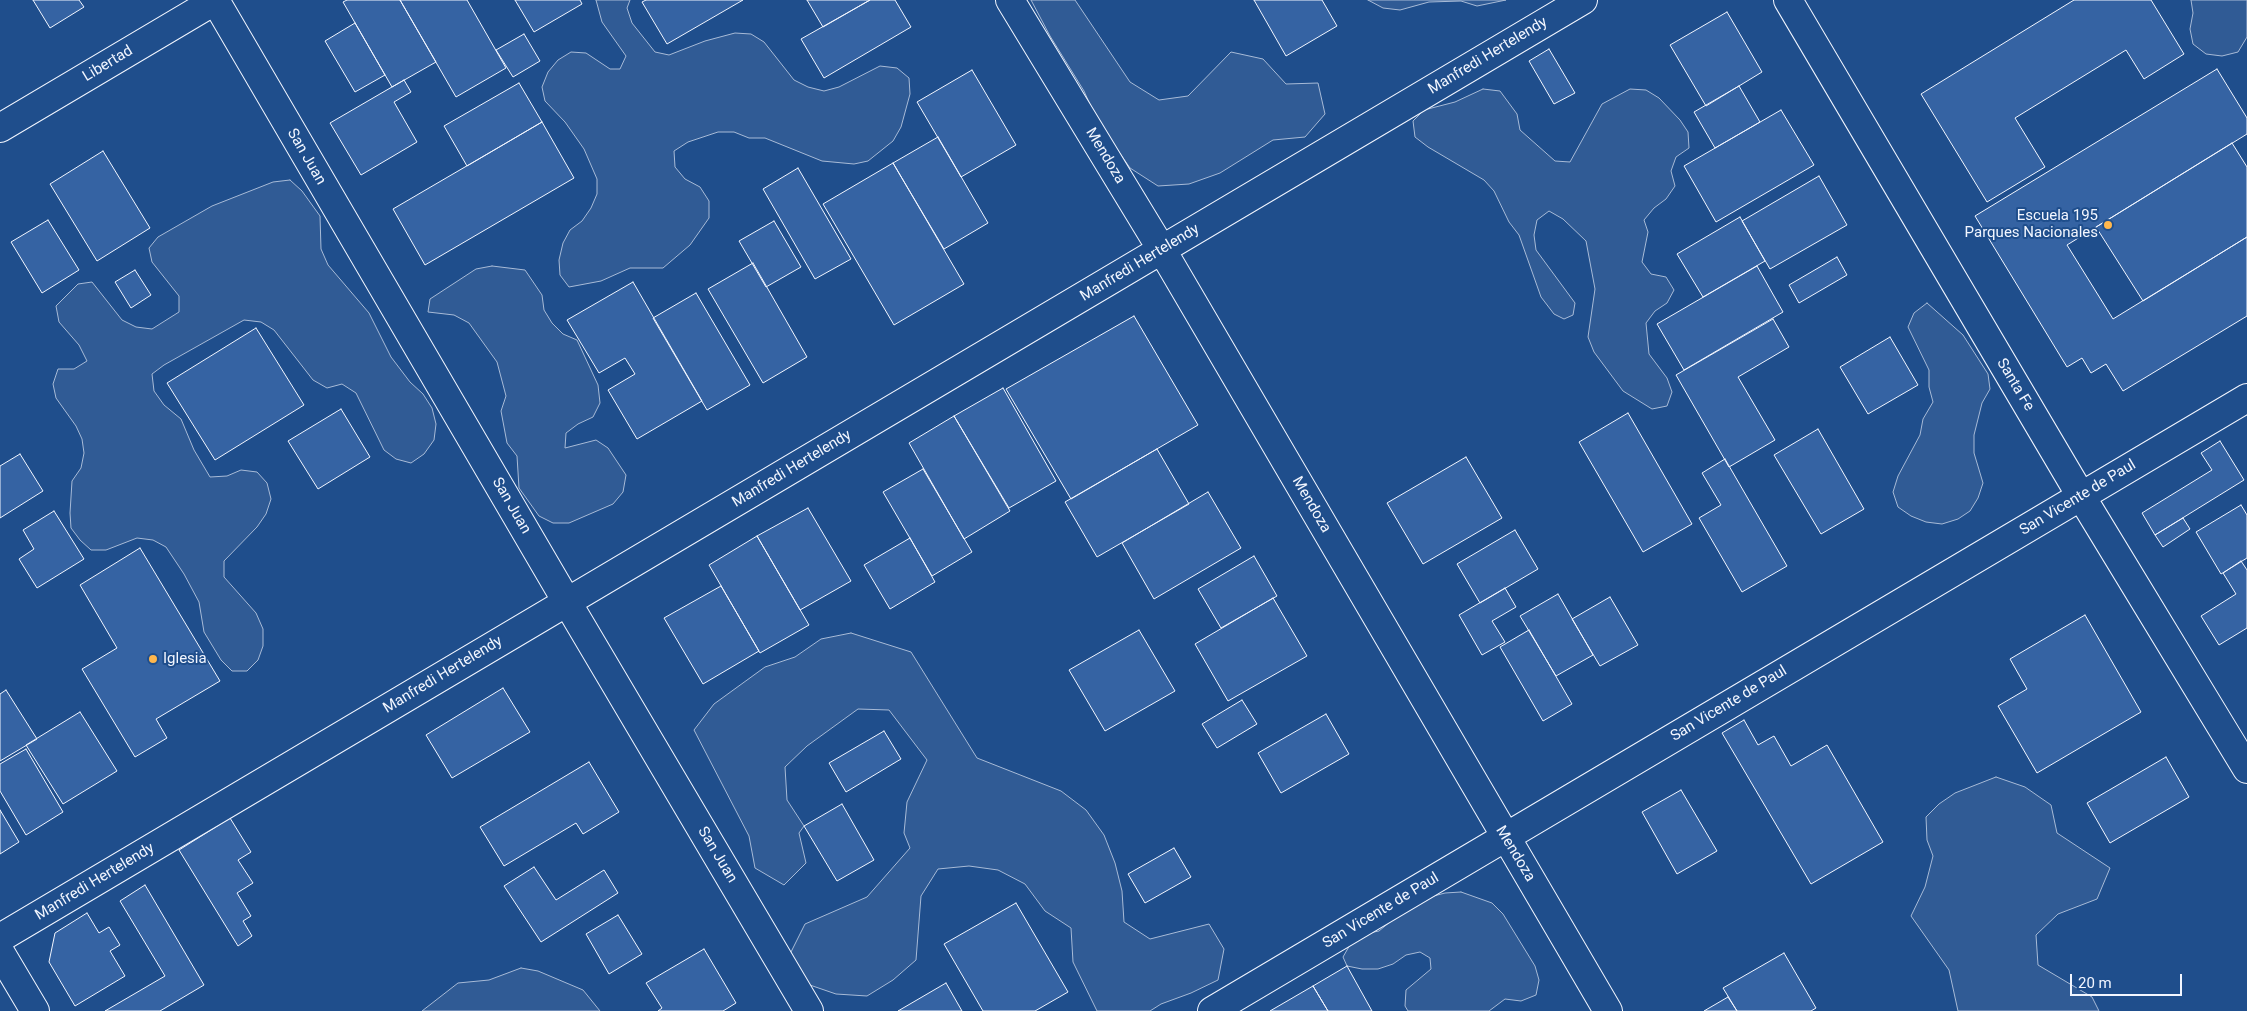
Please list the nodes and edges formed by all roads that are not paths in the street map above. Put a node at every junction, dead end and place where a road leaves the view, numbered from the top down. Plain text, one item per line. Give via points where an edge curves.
1 (215, 0) edge
2 (1010, 0) edge
3 (1583, 0) edge
4 (1788, 0) edge
5 (0, 128) edge
6 (1162, 250) junction
7 (2247, 398) edge
8 (2081, 496) junction
9 (567, 602) junction
10 (2247, 769) edge
11 (1505, 837) junction
12 (0, 938) edge
13 (0, 952) edge
14 (35, 1011) edge
15 (809, 1011) edge
16 (1212, 1011) edge
17 (1608, 1011) edge

1 - 5 street, Libertad
1 - 9 street, San Juan
2 - 6 street, Mendoza
3 - 6 street, Manfredi Hertelendy
4 - 8 street, Santa Fe
6 - 9 street, Manfredi Hertelendy
6 - 11 street, Mendoza
7 - 8 street, San Vicente de Paul
8 - 10 street, Santa Fe
8 - 11 street, San Vicente de Paul
9 - 12 street, Manfredi Hertelendy
9 - 15 street, San Juan
11 - 16 street, San Vicente de Paul
11 - 17 street, Mendoza
13 - 14 street

